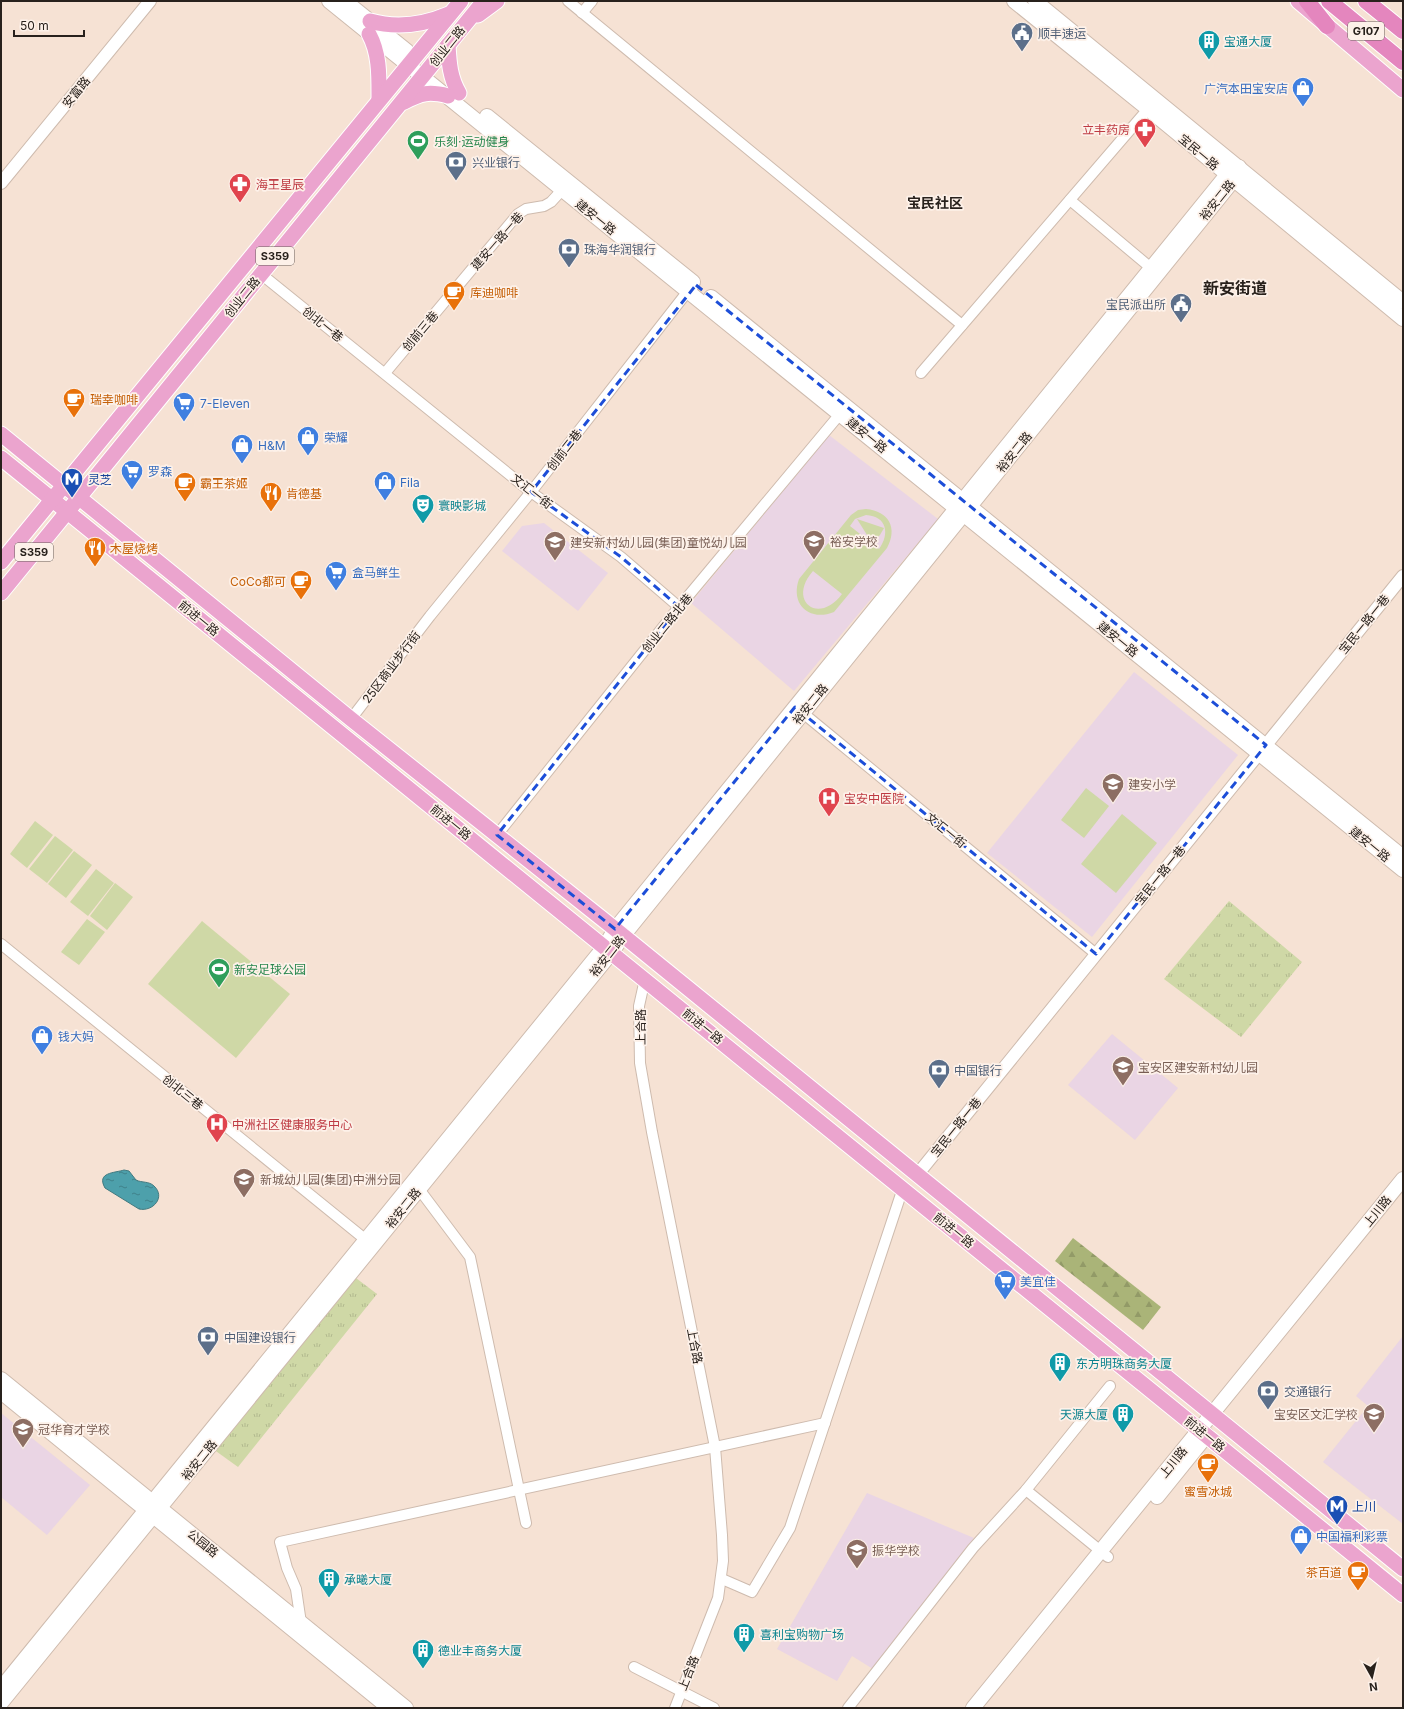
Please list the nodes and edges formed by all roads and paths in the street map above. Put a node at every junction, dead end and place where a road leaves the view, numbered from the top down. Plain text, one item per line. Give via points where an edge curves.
1 (150, 1) edge
2 (329, 1) edge
3 (345, 1) edge
4 (461, 1) edge
5 (484, 1) edge
6 (497, 1) edge
7 (568, 1) edge
8 (592, 1) edge
9 (1014, 1) edge
10 (1035, 1) edge
11 (1298, 1) edge
12 (1307, 1) edge
13 (1329, 1) edge
14 (1366, 1) edge
15 (453, 7) edge
16 (582, 13) junction
17 (464, 25) junction
18 (1327, 26) junction
19 (370, 27) junction
20 (1403, 31) edge
21 (448, 45) junction
22 (411, 61) junction
23 (1403, 62) edge
24 (426, 72) junction
25 (1403, 90) edge
26 (454, 95) junction
27 (379, 100) junction
28 (399, 104) junction
29 (1148, 109) junction
30 (1239, 167) junction
31 (1230, 177) junction
32 (1, 183) edge
33 (562, 190) junction
34 (1070, 200) junction
35 (1151, 268) junction
36 (261, 274) junction
37 (456, 288) joint
38 (692, 288) junction
39 (1403, 302) edge
40 (1403, 319) edge
41 (962, 325) junction
42 (385, 373) junction
43 (921, 373) dead end
44 (840, 414) junction
45 (1, 434) edge
46 (1, 458) edge
47 (64, 485) junction
48 (532, 492) junction
49 (79, 497) junction
50 (52, 499) junction
51 (963, 507) junction
52 (67, 512) junction
53 (1, 562) edge
54 (1403, 576) edge
55 (1, 593) edge
56 (680, 607) junction
57 (430, 616) joint
58 (799, 710) junction
59 (351, 719) junction
60 (1262, 749) junction
61 (497, 835) junction
62 (512, 847) junction
63 (1403, 857) edge
64 (499, 861) junction
65 (1403, 870) edge
66 (619, 932) junction
67 (1, 944) edge
68 (608, 949) junction
69 (1096, 954) junction
70 (644, 979) junction
71 (917, 1175) junction
72 (1403, 1179) edge
73 (416, 1185) junction
74 (903, 1188) junction
75 (1403, 1194) edge
76 (366, 1240) junction
77 (1, 1379) edge
78 (1110, 1386) dead end
79 (1, 1392) edge
80 (1216, 1417) junction
81 (825, 1423) junction
82 (1203, 1433) junction
83 (715, 1447) junction
84 (520, 1489) junction
85 (1026, 1490) junction
86 (153, 1509) junction
87 (526, 1523) dead end
88 (1104, 1553) junction
89 (1403, 1570) edge
90 (722, 1579) junction
91 (1403, 1595) edge
92 (301, 1623) junction
93 (634, 1667) dead end
94 (1, 1688) edge
95 (681, 1691) junction
96 (1, 1703) edge
97 (389, 1708) edge
98 (406, 1708) edge
99 (675, 1708) edge
100 (714, 1708) edge
101 (848, 1708) edge
102 (973, 1708) edge
103 (985, 1708) edge

1 - 32 street, 安富路
2 - 19 main road, 建安一路
3 - 19 main road, 建安一路
4 - 15 main road, 创业二路 / S359
5 - 17 main road, 创业二路 / S359
6 - 17 main road
7 - 16 street
8 - 16 street
9 - 29 main road, 宝民一路
10 - 30 main road, 宝民一路
11 - 18 main road
12 - 18 highway
13 - 23 highway, G107
14 - 20 highway, G107
15 - 19 main road via 429,22
15 - 22 main road, 创业二路 / S359
16 - 41 street
17 - 21 main road, 创业二路 / S359
18 - 25 main road
19 - 22 main road, 建安一路
19 - 27 main road via 377,53
21 - 24 main road, 创业二路 / S359
21 - 26 main road
22 - 24 main road, 建安一路
22 - 27 main road, 创业二路 / S359
24 - 26 main road, 建安一路
24 - 28 main road, 创业二路 / S359
26 - 28 main road via 420,94
26 - 33 main road, 建安一路
26 - 38 main road, 建安一路
27 - 47 main road, 创业二路 / S359
28 - 36 main road, 创业二路 / S359
29 - 31 main road, 宝民一路
29 - 34 street
30 - 31 main road, 裕安二路 via 1233,167
30 - 39 main road, 宝民一路
31 - 35 main road, 裕安二路
31 - 40 main road, 宝民一路
31 - 51 main road, 裕安二路
33 - 37 street, 建安一路一巷 via 544,206 526,209 518,214
33 - 38 main road, 建安一路
34 - 35 street
34 - 41 street
35 - 51 main road, 裕安二路
36 - 42 street, 创北一巷
36 - 49 main road, 创业二路 / S359
37 - 42 street, 创前三巷
38 - 44 main road, 建安一路
38 - 48 street, 创前二巷
38 - 51 main road, 建安一路
41 - 43 street
42 - 48 street, 文汇一街
44 - 51 main road, 建安一路
44 - 56 street, 创业二路北巷
45 - 47 main road, 前进一路
46 - 50 main road, 前进一路
47 - 49 main road, 前进一路
47 - 50 main road, 创业二路 / S359
48 - 56 street, 文汇一街 via 621,557
48 - 57 street, 创前二巷
49 - 52 main road, 创业二路 / S359
49 - 59 main road, 前进一路
50 - 52 main road, 前进一路
50 - 53 main road, 创业二路 / S359
51 - 58 main road, 裕安二路
51 - 60 main road, 建安一路
52 - 55 main road, 创业二路 / S359
52 - 64 main road, 前进一路
54 - 60 street, 宝民一路一巷
56 - 61 street, 创业二路北巷
57 - 59 street, 25区商业步行街
58 - 66 main road, 裕安二路
58 - 69 street, 文汇一街
59 - 61 main road, 前进一路
60 - 63 main road, 建安一路
60 - 65 main road, 建安一路
60 - 69 street, 宝民一路一巷
61 - 62 main road, 前进一路
62 - 64 main road via 513,858 508,862
62 - 66 main road, 前进一路
64 - 68 main road, 前进一路
66 - 68 main road, 裕安二路
66 - 71 main road, 前进一路
67 - 76 street, 创北三巷
68 - 70 main road, 前进一路
68 - 73 main road, 裕安二路
69 - 71 street, 宝民一路一巷
70 - 74 main road, 前进一路
70 - 83 street, 上合路 via 639,1006 640,1063
71 - 80 main road, 前进一路
72 - 80 main road, 上川路
73 - 76 main road, 裕安二路
73 - 84 street via 470,1257
73 - 86 main road, 裕安二路
74 - 81 street
74 - 82 main road, 前进一路
75 - 80 main road, 上川路
76 - 86 main road, 裕安二路
77 - 86 main road, 公园路
78 - 85 street
79 - 86 main road, 公园路
80 - 82 main road, 上川路
80 - 89 main road, 前进一路
81 - 83 street
81 - 90 street via 790,1528 752,1592
82 - 88 main road, 上川路
82 - 91 main road, 前进一路
83 - 84 street
83 - 90 street, 上合路 via 722,1527
84 - 87 street
84 - 92 street via 280,1542 296,1589
85 - 88 street
85 - 101 street via 973,1548
86 - 92 main road, 公园路
86 - 94 main road, 裕安二路
86 - 96 main road, 裕安二路
86 - 97 main road, 公园路
88 - 102 main road, 上川路
88 - 103 main road, 上川路
90 - 95 street, 上合路 via 718,1598
92 - 98 main road, 公园路
93 - 95 street
95 - 99 street, 上合路
95 - 100 street

